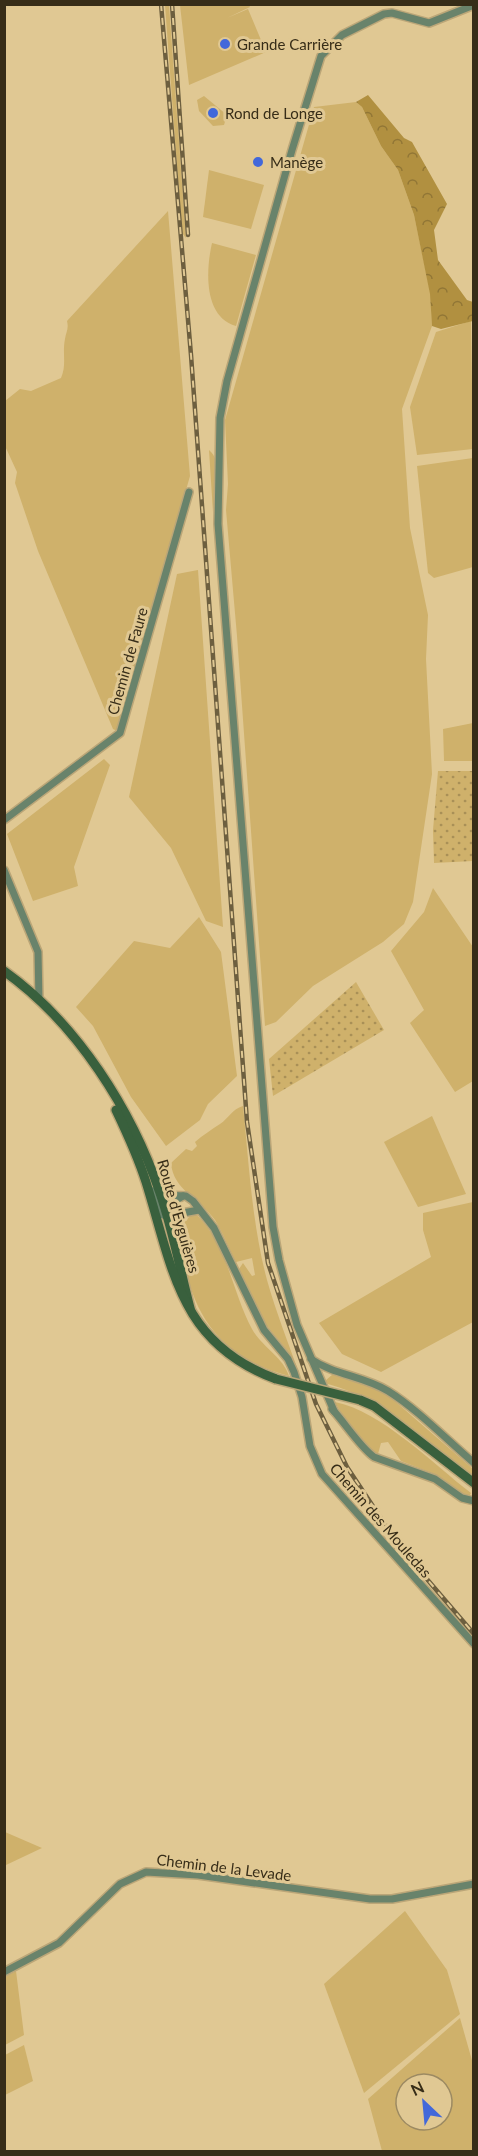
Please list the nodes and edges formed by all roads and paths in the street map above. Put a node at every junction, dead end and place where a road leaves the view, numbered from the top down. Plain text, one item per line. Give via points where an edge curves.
1 (474, 6) edge
2 (189, 492) dead end
3 (4, 820) edge
4 (4, 870) edge
5 (4, 971) edge
6 (39, 1000) junction
7 (98, 1072) junction
8 (161, 1195) junction
9 (183, 1196) junction
10 (199, 1210) junction
11 (162, 1214) junction
12 (309, 1357) junction
13 (474, 1463) edge
14 (474, 1482) edge
15 (474, 1501) edge
16 (474, 1644) edge
17 (474, 1884) edge
18 (4, 1972) edge

1 - 12 street via 429,23 384,14 342,35 321,56 238,339 220,418 218,524 270,1204 279,1260
2 - 3 street, Chemin de Faure via 120,733
4 - 6 street via 38,951
5 - 6 main road, Route d'Eyguières
6 - 7 main road, Route d'Eyguières
7 - 8 main road, Route d'Eyguières via 133,1128
7 - 11 main road, Route d'Eyguières
8 - 9 street
8 - 11 main road, Route d'Eyguières
9 - 10 street, Chemin des Mouledas
9 - 11 street
10 - 11 street
10 - 16 street, Chemin des Mouledas via 214,1228 264,1330 288,1359 302,1397 310,1446 322,1474
11 - 14 main road, Route d'Eyguières, bridge via 179,1288 201,1327 235,1360 276,1379 374,1406
12 - 13 street via 325,1368 361,1378 390,1392
12 - 15 street via 322,1394 365,1450 374,1457 435,1479 462,1498
17 - 18 street, Chemin de la Levade via 392,1899 370,1899 198,1875 146,1872 120,1884 59,1943

